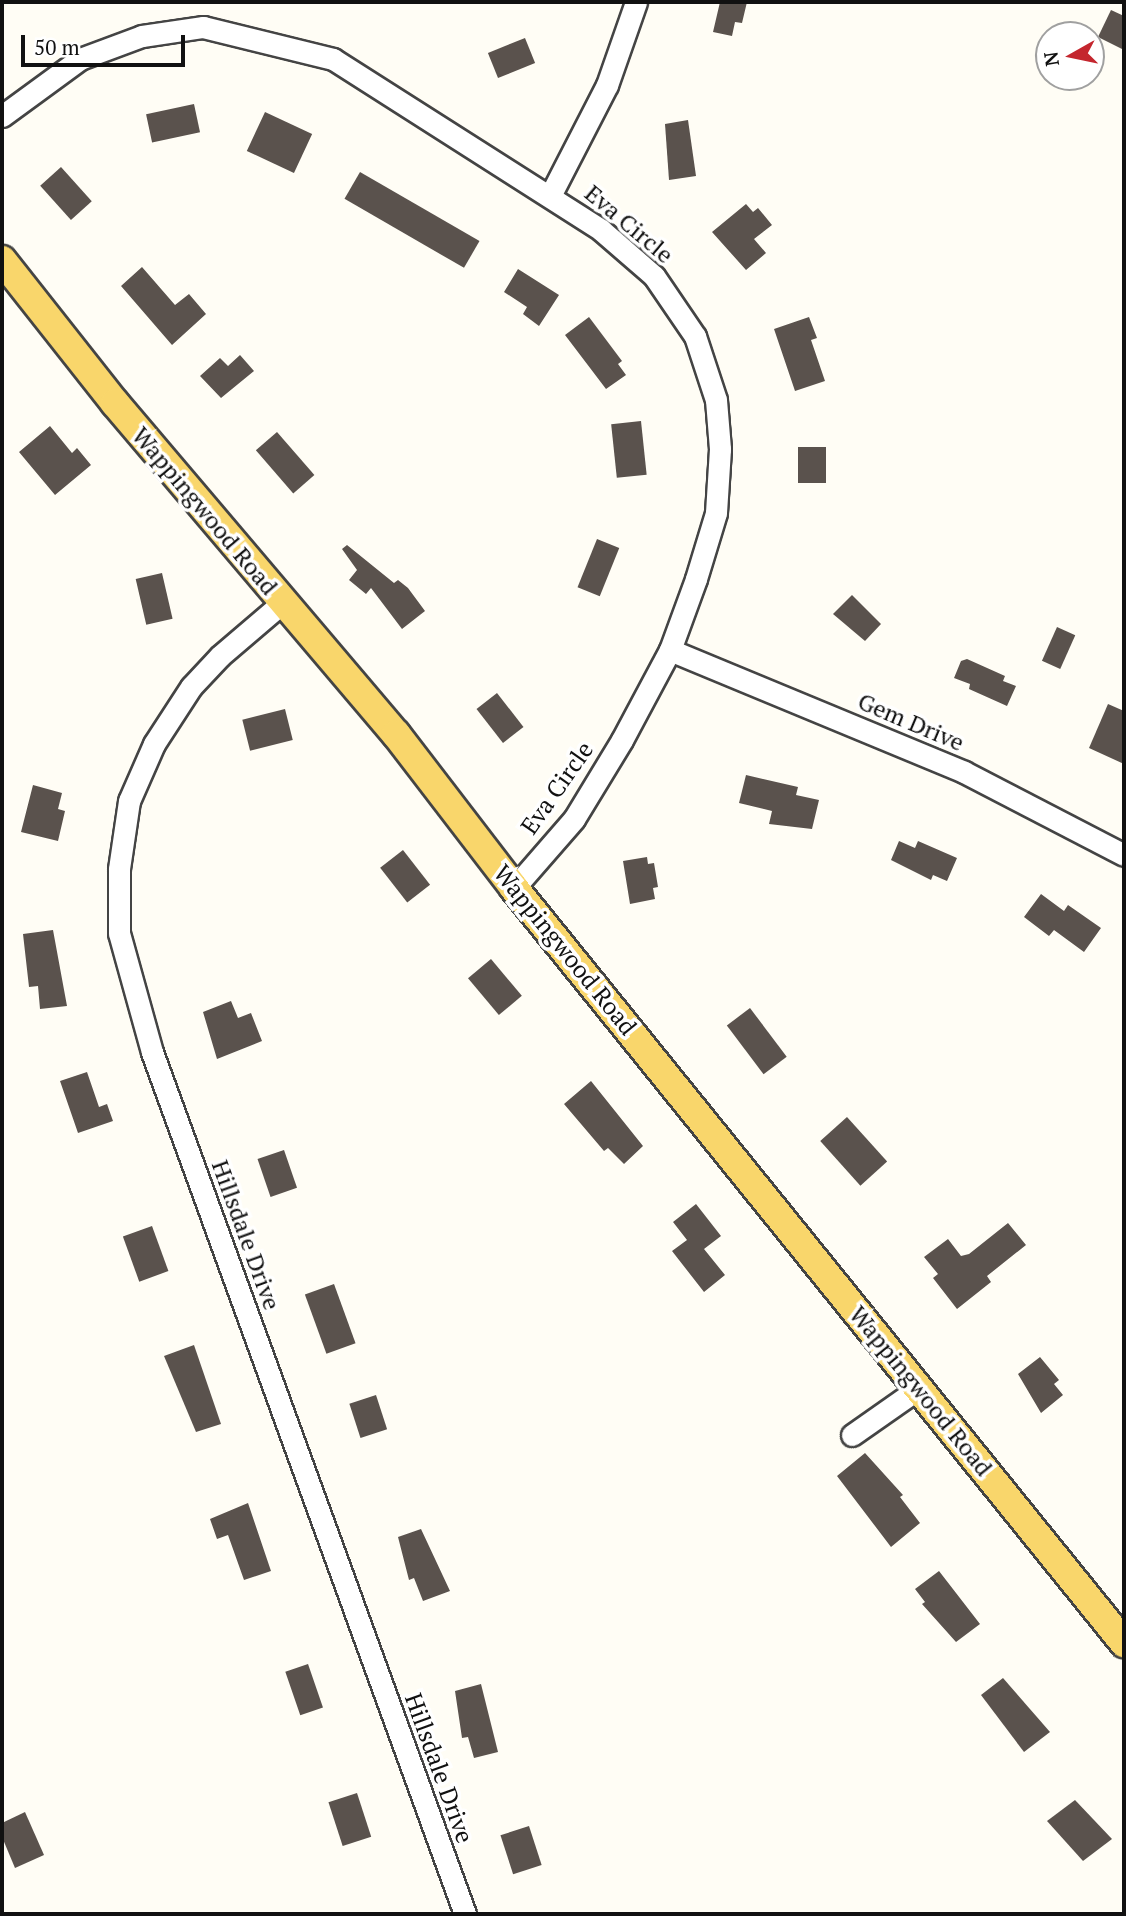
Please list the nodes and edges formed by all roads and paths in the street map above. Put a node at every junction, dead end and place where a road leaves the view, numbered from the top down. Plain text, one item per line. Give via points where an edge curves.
1 (636, 2) edge
2 (2, 116) edge
3 (551, 194) junction
4 (2, 260) edge
5 (282, 603) junction
6 (670, 650) junction
7 (1124, 855) edge
8 (514, 888) junction
9 (919, 1388) junction
10 (852, 1435) dead end
11 (1124, 1643) edge
12 (465, 1914) edge

1 - 3 street via 607,85
2 - 3 street, Eva Circle via 80,59 142,36 203,27 333,59
3 - 6 street, Eva Circle via 654,276 695,335 716,400 720,449 716,513
4 - 5 main road, Wappingwood Road
5 - 8 main road, Wappingwood Road via 396,734
5 - 12 street, Hillsdale Drive via 219,656 191,687 155,744 130,801 119,869 119,933 152,1052
6 - 7 street, Gem Drive via 964,772
6 - 8 street, Eva Circle via 574,819
8 - 9 main road, Wappingwood Road
9 - 10 street
9 - 11 main road, Wappingwood Road

